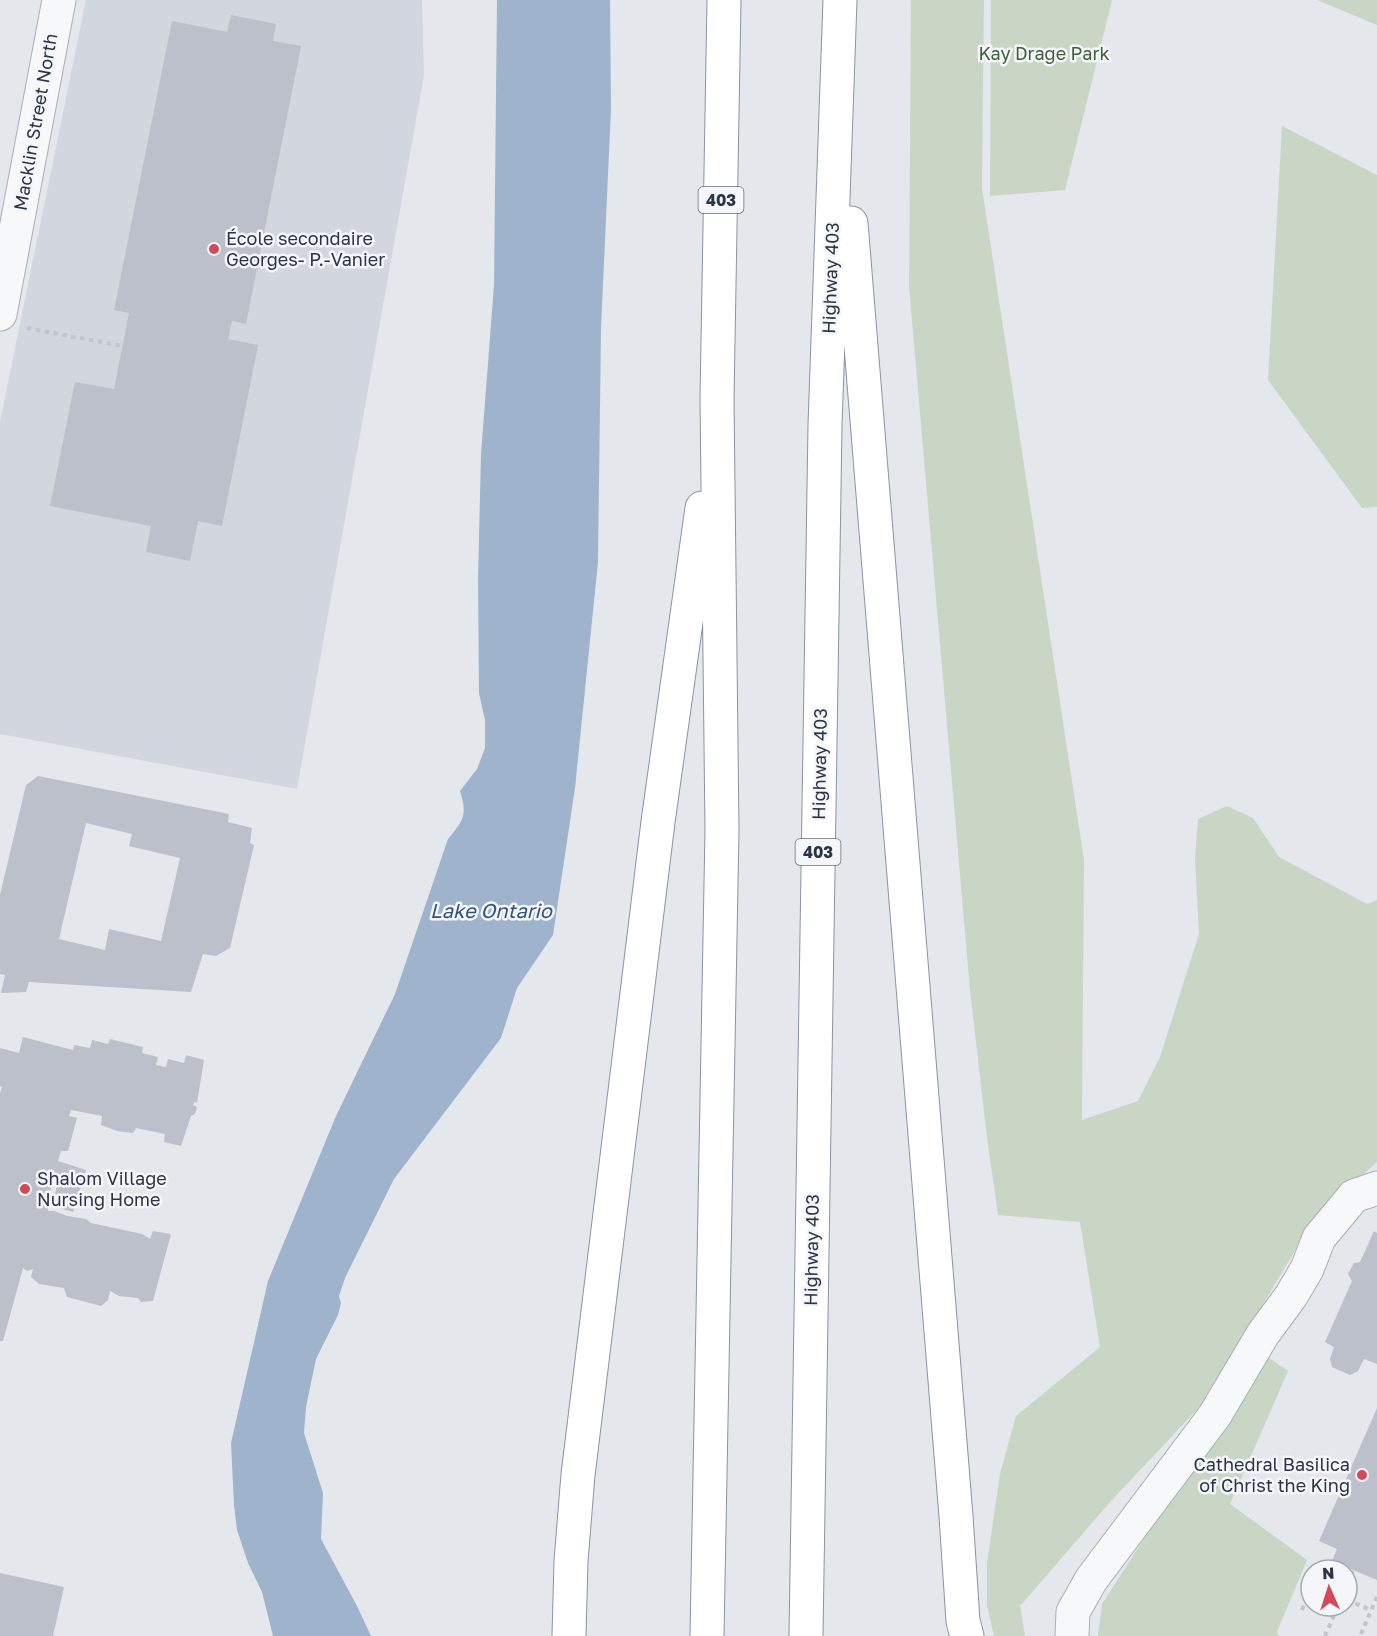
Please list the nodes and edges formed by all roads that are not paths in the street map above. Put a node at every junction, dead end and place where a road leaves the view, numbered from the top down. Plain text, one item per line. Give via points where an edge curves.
1 (59, 0) edge
2 (724, 0) edge
3 (840, 0) edge
4 (839, 68) junction
5 (0, 314) edge
6 (717, 399) junction
7 (1377, 1188) edge
8 (569, 1636) edge
9 (707, 1636) edge
10 (806, 1636) edge
11 (967, 1636) edge
12 (1072, 1636) edge

1 - 5 street, Macklin Street North
2 - 6 highway, 403
3 - 4 highway, Highway 403 / 403
4 - 10 highway, Highway 403 / 403 via 825,425
4 - 11 highway
6 - 8 highway via 658,822 579,1463
6 - 9 highway, 403 via 722,830
7 - 12 street via 1354,1196 1319,1238 1307,1269 1215,1415 1091,1580 1074,1612

